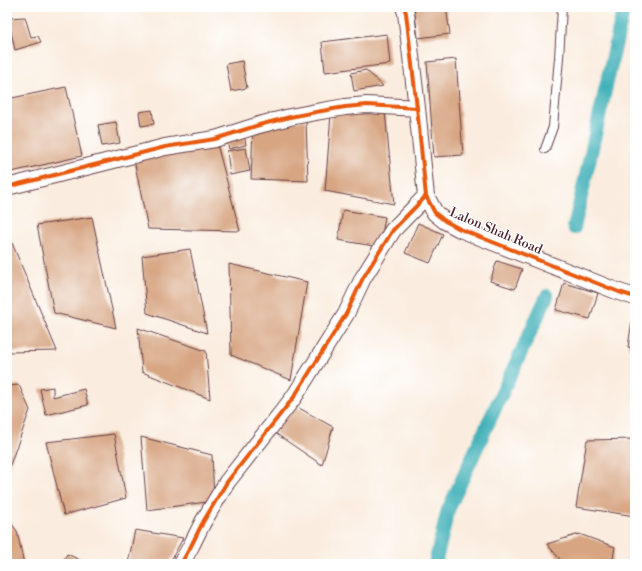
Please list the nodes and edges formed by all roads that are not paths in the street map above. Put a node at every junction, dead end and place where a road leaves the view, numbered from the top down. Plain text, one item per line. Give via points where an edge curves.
1 (404, 7) edge
2 (562, 7) edge
3 (417, 108) junction
4 (545, 149) dead end
5 (7, 186) edge
6 (426, 196) junction
7 (635, 297) edge
8 (180, 564) edge

1 - 3 street, Lalon Shah Road
2 - 4 lane via 553,127
3 - 5 street via 367,105 310,113 259,124 215,139 165,148
3 - 6 street, Lalon Shah Road
6 - 7 street, Lalon Shah Road via 435,213 460,229
6 - 8 street via 393,230 363,278 346,314 294,397 227,482

